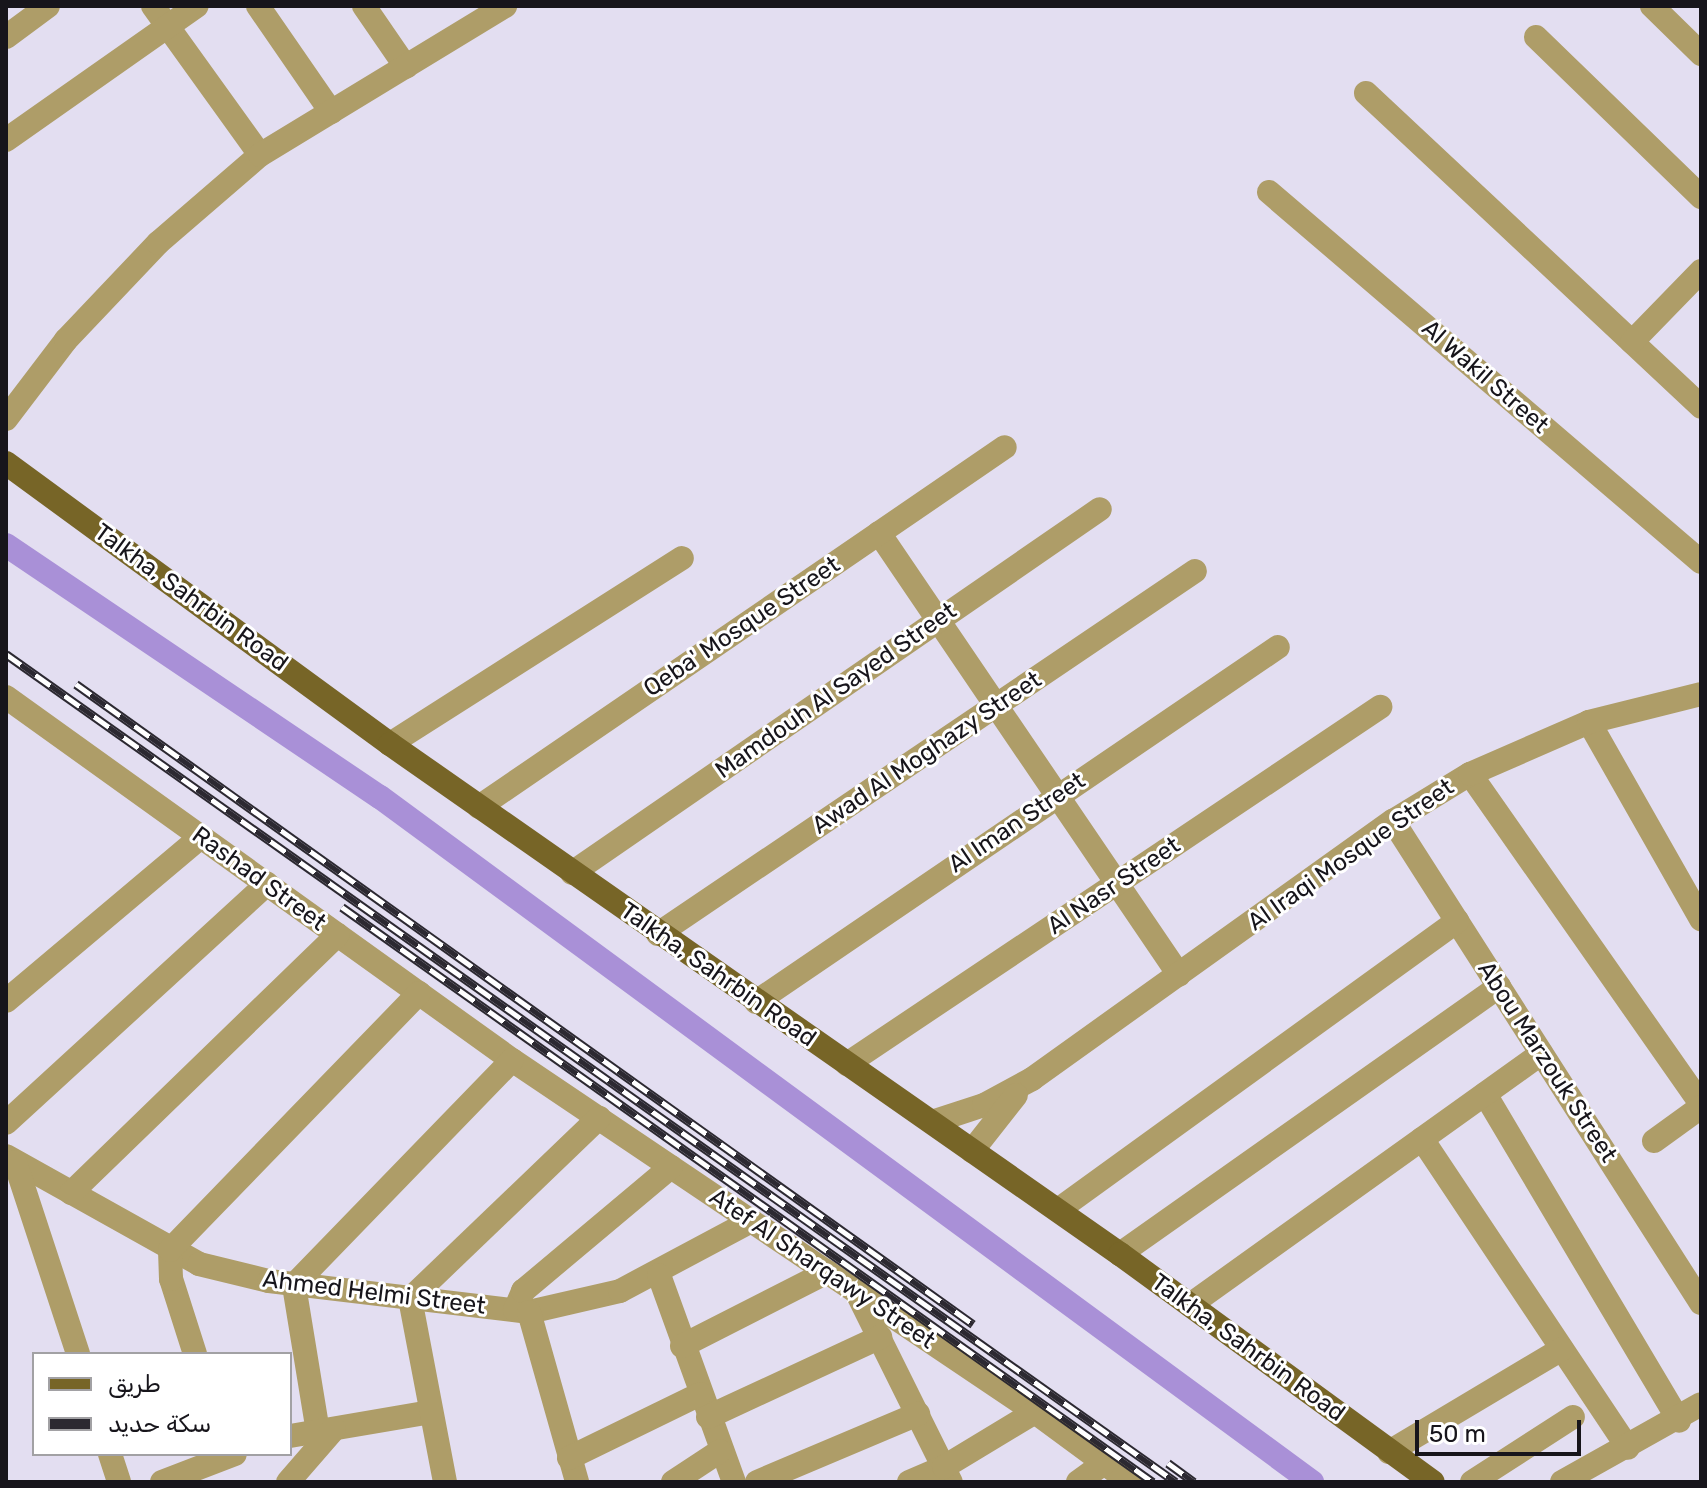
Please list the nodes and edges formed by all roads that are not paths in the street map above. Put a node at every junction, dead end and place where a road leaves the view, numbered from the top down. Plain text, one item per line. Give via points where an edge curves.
1 (48, 6) edge
2 (153, 6) edge
3 (197, 6) edge
4 (258, 6) edge
5 (364, 6) edge
6 (1652, 6) edge
7 (492, 10) edge
8 (168, 27) junction
9 (6, 37) edge
10 (1536, 37) dead end
11 (1701, 54) edge
12 (406, 67) junction
13 (1366, 93) dead end
14 (331, 112) junction
15 (6, 140) edge
16 (260, 155) junction
17 (1269, 192) dead end
18 (1701, 197) edge
19 (1701, 271) edge
20 (1632, 342) junction
21 (1701, 407) edge
22 (6, 419) edge
23 (1005, 447) dead end
24 (6, 463) edge
25 (1100, 509) dead end
26 (879, 533) junction
27 (682, 558) dead end
28 (1701, 562) edge
29 (1195, 571) dead end
30 (938, 621) junction
31 (1278, 647) dead end
32 (1701, 694) edge
33 (6, 697) edge
34 (996, 706) junction
35 (1380, 707) dead end
36 (1589, 722) junction
37 (390, 744) junction
38 (1470, 774) junction
39 (1057, 796) junction
40 (479, 807) junction
41 (1393, 821) junction
42 (201, 837) junction
43 (572, 873) junction
44 (267, 884) junction
45 (1117, 884) junction
46 (1701, 919) edge
47 (1457, 921) junction
48 (658, 934) junction
49 (337, 935) junction
50 (1179, 975) junction
51 (1499, 987) junction
52 (419, 993) junction
53 (6, 1001) edge
54 (756, 1002) junction
55 (1541, 1054) junction
56 (512, 1060) junction
57 (847, 1064) junction
58 (1032, 1079) junction
59 (1485, 1094) junction
60 (1701, 1106) edge
61 (599, 1118) junction
62 (932, 1122) junction
63 (6, 1123) edge
64 (1422, 1139) junction
65 (1654, 1141) dead end
66 (972, 1151) junction
67 (11, 1159) edge
68 (671, 1167) junction
69 (71, 1193) junction
70 (1058, 1210) junction
71 (751, 1221) junction
72 (170, 1250) junction
73 (1120, 1254) junction
74 (827, 1272) junction
75 (659, 1275) junction
76 (1694, 1277) edge
77 (294, 1285) junction
78 (856, 1291) junction
79 (410, 1299) junction
80 (1701, 1303) edge
81 (1190, 1305) junction
82 (522, 1311) junction
83 (880, 1337) junction
84 (682, 1346) junction
85 (1562, 1349) junction
86 (77, 1352) edge
87 (194, 1352) edge
88 (1701, 1404) edge
89 (704, 1406) junction
90 (430, 1412) junction
91 (1035, 1412) junction
92 (918, 1414) junction
93 (1573, 1417) dead end
94 (1679, 1421) junction
95 (326, 1431) junction
96 (292, 1436) edge
97 (1628, 1448) junction
98 (720, 1451) junction
99 (1389, 1452) junction
100 (111, 1456) edge
101 (227, 1456) edge
102 (569, 1458) junction
103 (1104, 1463) junction
104 (948, 1475) edge
105 (119, 1482) edge
106 (162, 1482) edge
107 (288, 1482) edge
108 (445, 1482) edge
109 (577, 1482) edge
110 (673, 1482) edge
111 (734, 1482) edge
112 (757, 1482) edge
113 (909, 1482) edge
114 (1078, 1482) edge
115 (1130, 1482) edge
116 (1433, 1482) edge
117 (1472, 1482) edge
118 (1562, 1482) edge

1 - 9 street
2 - 8 street
3 - 8 street
4 - 14 street
5 - 12 street
6 - 11 street
7 - 12 street
8 - 15 street
8 - 16 street
10 - 18 street
12 - 14 street
13 - 20 street
14 - 16 street
16 - 22 street via 158,243 66,340
17 - 28 street, Al Wakil Street
19 - 20 street
20 - 21 street
23 - 26 street, Qeba' Mosque Street
24 - 37 main road, Talkha, Sahrbin Road
25 - 30 street, Mamdouh Al Sayed Street
26 - 30 street
26 - 40 street, Qeba' Mosque Street
27 - 37 street
29 - 34 street, Awad Al Moghazy Street
30 - 34 street
30 - 43 street, Mamdouh Al Sayed Street
31 - 39 street, Al Iman Street
32 - 36 street, Al Iraqi Mosque Street
33 - 42 street, Rashad Street
34 - 39 street
34 - 48 street, Awad Al Moghazy Street
35 - 45 street, Al Nasr Street
36 - 38 street, Al Iraqi Mosque Street
36 - 46 street
37 - 40 main road, Talkha, Sahrbin Road
38 - 41 street, Al Iraqi Mosque Street
38 - 60 street
39 - 45 street
39 - 54 street, Al Iman Street
40 - 43 main road, Talkha, Sahrbin Road
41 - 47 street, Abou Marzouk Street
41 - 50 street, Al Iraqi Mosque Street
42 - 44 street, Rashad Street
42 - 53 street
43 - 48 main road, Talkha, Sahrbin Road
44 - 49 street, Rashad Street
44 - 63 street
45 - 50 street
45 - 57 street, Al Nasr Street
47 - 51 street, Abou Marzouk Street
47 - 70 street
48 - 54 main road, Talkha, Sahrbin Road
49 - 52 street, Rashad Street
49 - 69 street
50 - 58 street, Al Iraqi Mosque Street
51 - 55 street, Abou Marzouk Street
51 - 73 street
52 - 56 street, Rashad Street
52 - 72 street
54 - 57 main road, Talkha, Sahrbin Road
55 - 59 street
55 - 76 street, Abou Marzouk Street
56 - 61 street, Atef Al Sharqawy Street
56 - 77 street
57 - 62 main road, Talkha, Sahrbin Road
58 - 62 street, Al Iraqi Mosque Street via 984,1105
58 - 66 street, Al Iraqi Mosque Street
59 - 64 street
59 - 94 street
60 - 65 street
61 - 68 street, Atef Al Sharqawy Street
61 - 79 street
62 - 66 main road, Talkha, Sahrbin Road
64 - 81 street
64 - 85 street
66 - 70 main road, Talkha, Sahrbin Road
67 - 69 street, Ahmed Helmi Street
67 - 86 street
68 - 71 street, Atef Al Sharqawy Street
68 - 82 street via 523,1291
69 - 72 street, Ahmed Helmi Street
70 - 73 main road, Talkha, Sahrbin Road
71 - 74 street, Atef Al Sharqawy Street
71 - 75 street, Ahmed Helmi Street
72 - 77 street, Ahmed Helmi Street via 212,1268
72 - 87 street via 171,1279
73 - 81 main road, Talkha, Sahrbin Road
74 - 78 street, Atef Al Sharqawy Street
74 - 84 street
75 - 82 street, Ahmed Helmi Street via 581,1303
75 - 84 street
76 - 80 street, Abou Marzouk Street
77 - 79 street, Ahmed Helmi Street
77 - 95 street
78 - 83 street
78 - 91 street, Atef Al Sharqawy Street
79 - 82 street, Ahmed Helmi Street
79 - 90 street
81 - 99 main road, Talkha, Sahrbin Road
82 - 102 street
83 - 89 street
83 - 92 street
84 - 89 street
85 - 97 street
85 - 99 street
88 - 94 street
89 - 98 street
89 - 102 street
90 - 95 street
90 - 108 street
91 - 103 street, Atef Al Sharqawy Street
91 - 104 street
92 - 104 street
92 - 112 street
93 - 117 street
94 - 97 street
95 - 96 street
95 - 107 street
97 - 118 street
98 - 110 street
98 - 111 street
99 - 116 main road, Talkha, Sahrbin Road
100 - 105 street
101 - 106 street
102 - 109 street
103 - 114 street
103 - 115 street, Atef Al Sharqawy Street
104 - 113 street

